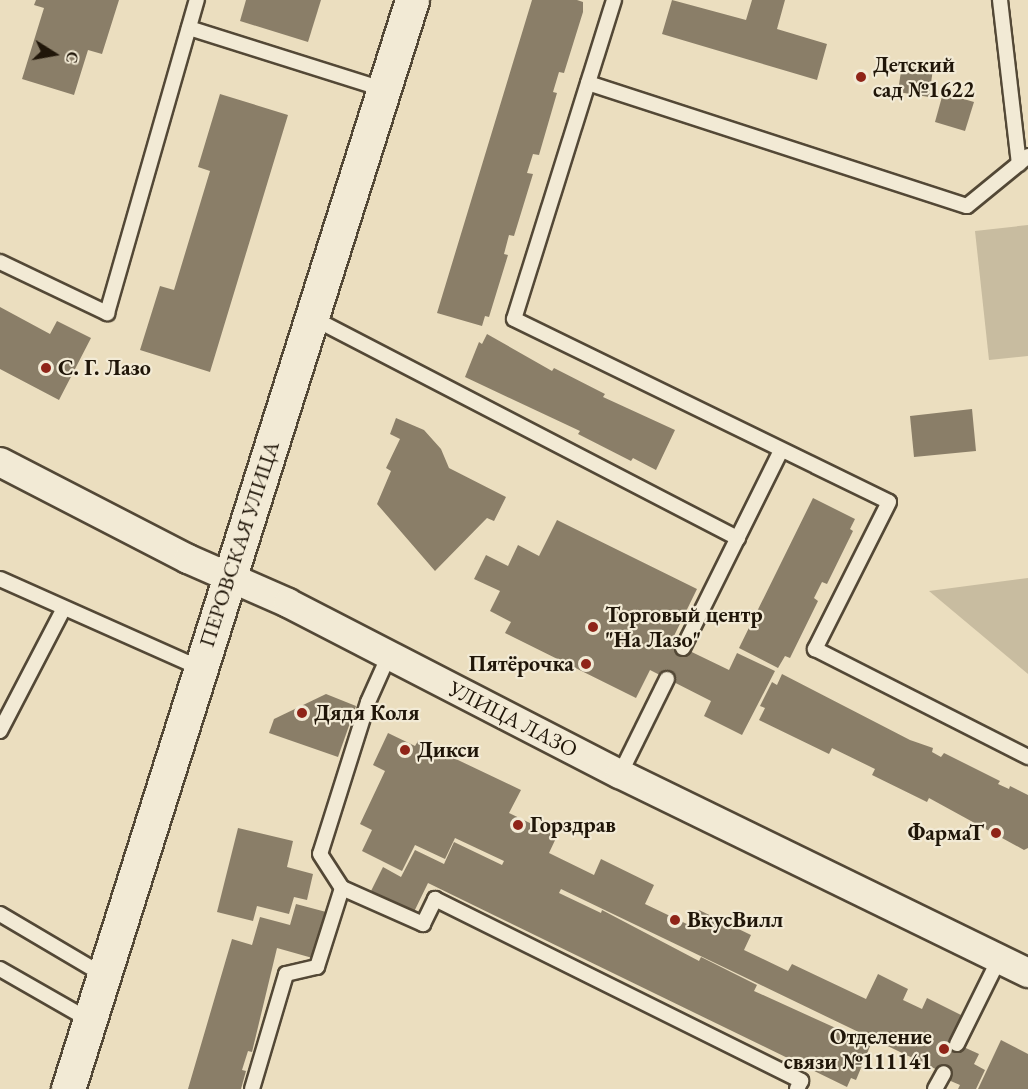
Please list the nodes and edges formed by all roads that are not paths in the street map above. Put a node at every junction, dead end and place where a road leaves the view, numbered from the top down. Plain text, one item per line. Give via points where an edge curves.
1 (197, 0) edge
2 (412, 0) edge
3 (614, 0) edge
4 (1000, 0) edge
5 (189, 28) junction
6 (588, 83) junction
7 (383, 88) junction
8 (1023, 160) edge
9 (0, 262) edge
10 (311, 317) junction
11 (782, 451) junction
12 (0, 462) edge
13 (738, 538) junction
14 (228, 576) junction
15 (0, 579) edge
16 (63, 610) junction
17 (683, 648) dead end
18 (389, 655) junction
19 (200, 668) junction
20 (667, 679) dead end
21 (0, 731) edge
22 (1028, 757) edge
23 (620, 774) junction
24 (342, 888) junction
25 (0, 914) edge
26 (999, 959) junction
27 (0, 969) edge
28 (1028, 973) edge
29 (103, 975) junction
30 (89, 1020) junction
31 (957, 1044) dead end
32 (944, 1073) dead end
33 (68, 1089) edge
34 (252, 1089) edge
35 (797, 1089) edge
36 (935, 1089) edge

1 - 5 lane
2 - 7 main road, ПЕРОВСКАЯ УЛИЦА
3 - 6 lane
4 - 8 lane
5 - 7 lane
5 - 9 lane via 107,313
6 - 8 lane via 967,206
6 - 11 lane via 514,319
7 - 10 main road, ПЕРОВСКАЯ УЛИЦА
10 - 13 lane
10 - 14 main road, ПЕРОВСКАЯ УЛИЦА
11 - 13 lane
11 - 22 lane via 889,502 815,649
12 - 14 street, УЛИЦА ЛАЗО
13 - 17 lane
14 - 18 street, УЛИЦА ЛАЗО
14 - 19 main road, ПЕРОВСКАЯ УЛИЦА
15 - 16 lane
16 - 19 lane
16 - 21 lane
18 - 23 street, УЛИЦА ЛАЗО
18 - 24 lane via 368,702 320,854
19 - 29 main road, ПЕРОВСКАЯ УЛИЦА
20 - 23 lane
23 - 26 street, УЛИЦА ЛАЗО
24 - 34 lane via 317,967 286,974
24 - 35 lane via 423,924 435,899 801,1081
25 - 29 lane
26 - 28 street, УЛИЦА ЛАЗО
26 - 31 lane
27 - 30 lane
29 - 30 main road, ПЕРОВСКАЯ УЛИЦА
30 - 33 main road, ПЕРОВСКАЯ УЛИЦА
32 - 36 lane

